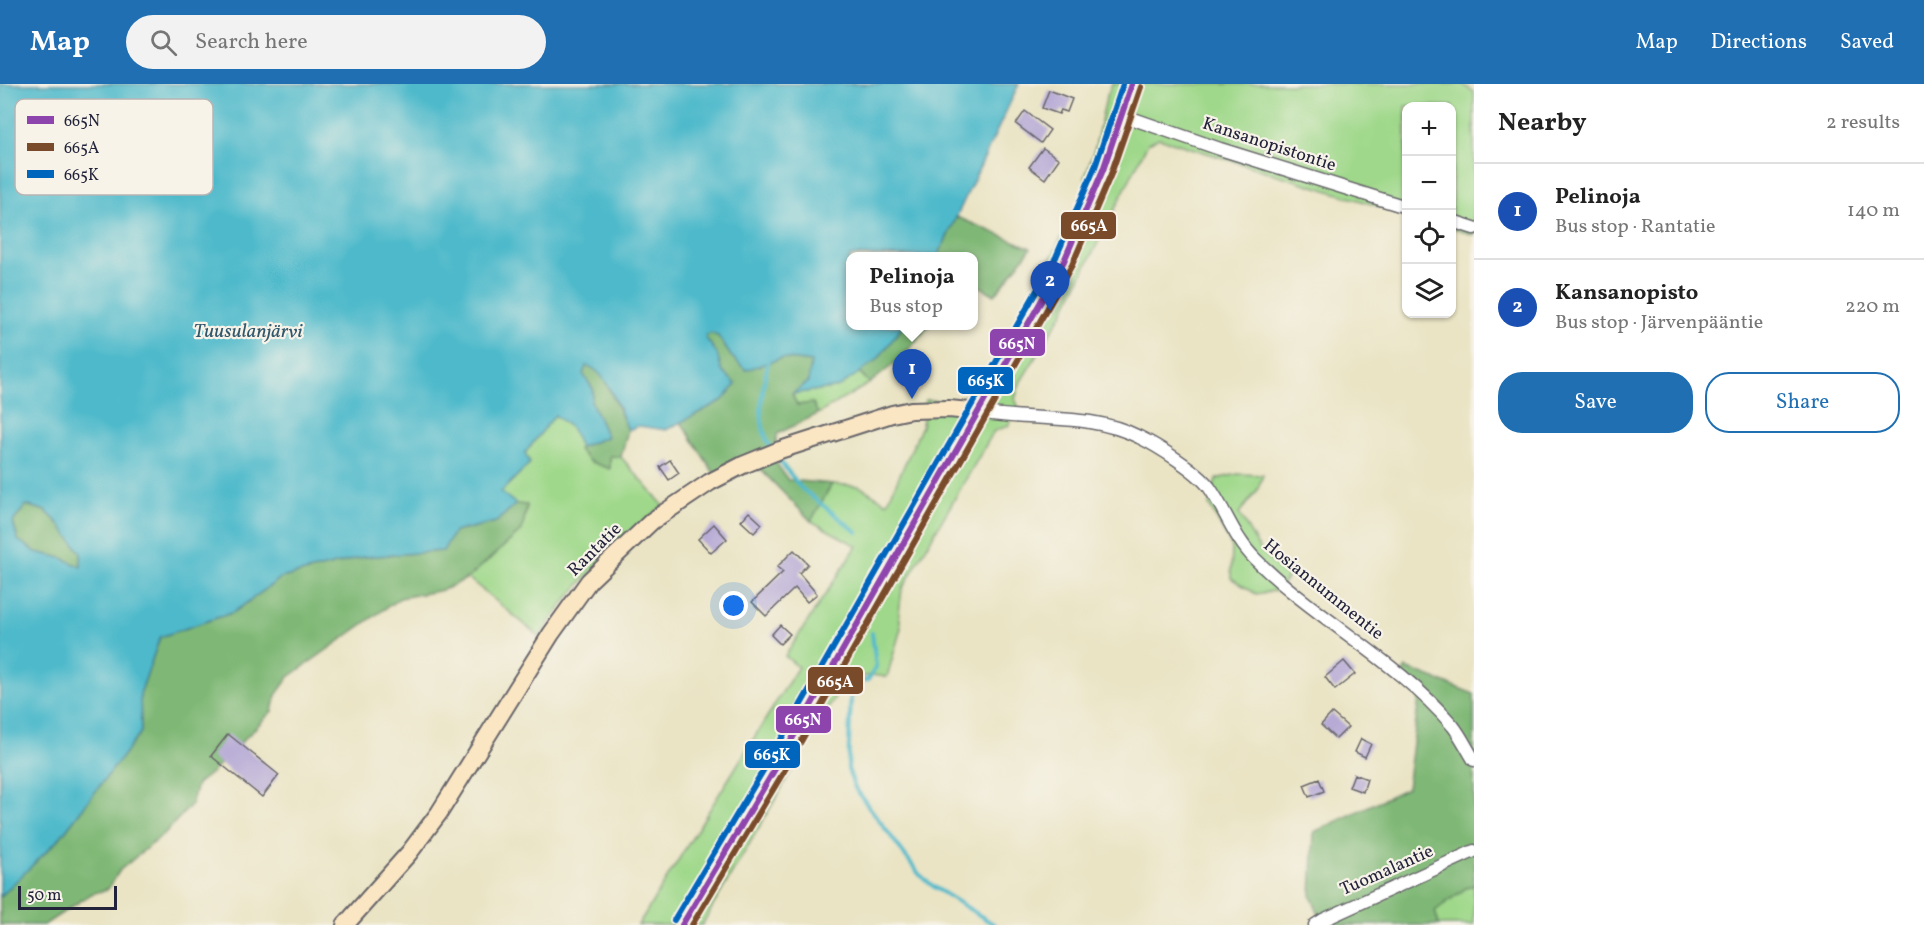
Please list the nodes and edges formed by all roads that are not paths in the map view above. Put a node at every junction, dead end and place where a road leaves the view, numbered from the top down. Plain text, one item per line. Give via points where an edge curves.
1 (1132, 84) edge
2 (1122, 115) junction
3 (1402, 205) edge
4 (1456, 221) edge
5 (1474, 228) edge
6 (979, 412) junction
7 (1474, 760) edge
8 (1474, 851) edge
9 (345, 925) edge
10 (682, 925) edge
11 (1316, 925) edge

1 - 2 main road
2 - 3 street, Kansanopistontie
2 - 6 main road via 1064,261
4 - 5 street
6 - 7 street, Hosiannummentie via 1100,423 1137,436 1180,463 1208,485 1231,528 1254,558 1409,681 1454,727
6 - 9 main road, Rantatie via 911,410 780,450 710,482 652,521 589,581 438,813 409,853
6 - 10 main road
8 - 11 street, Tuomalantie

